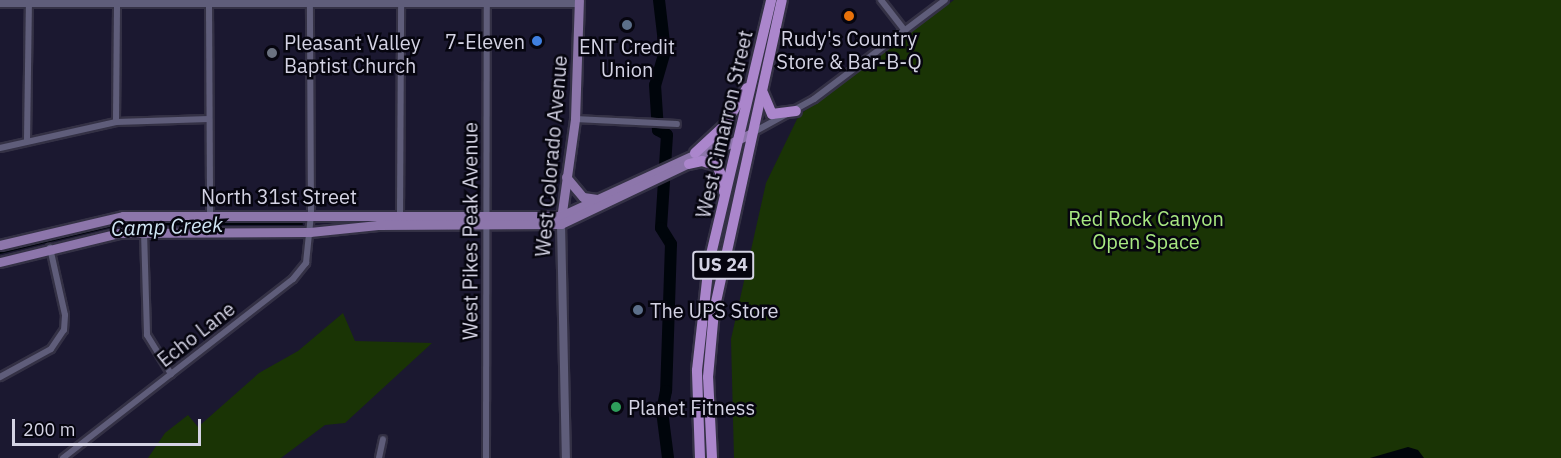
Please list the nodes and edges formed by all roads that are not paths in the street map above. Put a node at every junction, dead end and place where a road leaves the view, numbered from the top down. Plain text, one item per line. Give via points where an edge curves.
1 (771, 0) edge
2 (782, 0) edge
3 (881, 0) edge
4 (945, 0) edge
5 (130, 1) edge
6 (219, 1) edge
7 (310, 1) edge
8 (401, 1) edge
9 (579, 1) edge
10 (489, 2) edge
11 (0, 3) edge
12 (29, 3) junction
13 (117, 3) junction
14 (209, 3) junction
15 (905, 31) junction
16 (755, 69) junction
17 (763, 84) junction
18 (796, 111) junction
19 (209, 119) junction
20 (575, 119) junction
21 (116, 122) junction
22 (677, 124) dead end
23 (744, 136) junction
24 (27, 141) junction
25 (0, 148) edge
26 (695, 153) junction
27 (681, 165) junction
28 (566, 177) junction
29 (653, 177) junction
30 (597, 199) junction
31 (487, 213) junction
32 (210, 214) junction
33 (400, 214) junction
34 (311, 215) junction
35 (561, 220) junction
36 (487, 224) junction
37 (400, 225) junction
38 (144, 232) junction
39 (310, 232) junction
40 (717, 238) junction
41 (0, 245) edge
42 (49, 248) junction
43 (0, 262) edge
44 (171, 374) junction
45 (0, 377) edge
46 (383, 439) dead end
47 (63, 458) edge
48 (379, 458) edge
49 (486, 458) edge
50 (566, 458) edge
51 (700, 458) edge
52 (711, 458) edge

1 - 16 highway, West Cimarron Street / US 24
2 - 17 highway, West Cimarron Street / US 24
3 - 15 street
4 - 15 street
5 - 13 main road
5 - 14 main road
6 - 7 main road
6 - 14 main road
7 - 8 main road
7 - 34 street, Echo Lane
8 - 10 main road
8 - 33 street
9 - 10 main road
9 - 20 main road, West Colorado Avenue
10 - 31 street, West Pikes Peak Avenue
11 - 12 main road
12 - 13 main road
12 - 24 street
13 - 21 street
14 - 19 street
15 - 18 street
16 - 23 highway, West Cimarron Street / US 24
16 - 26 highway via 729,119
17 - 18 highway via 764,103 772,114
17 - 23 highway, West Cimarron Street / US 24
18 - 23 street
19 - 21 street
19 - 32 street
20 - 22 street
20 - 28 main road, West Colorado Avenue
21 - 24 street
23 - 26 main road
23 - 27 main road
23 - 40 highway, West Cimarron Street / US 24
23 - 52 highway, West Cimarron Street / US 24 via 714,311 708,399
24 - 25 street
26 - 27 main road
27 - 29 main road
27 - 40 highway via 702,160 714,165 724,182
28 - 30 main road via 583,197
28 - 35 main road, West Colorado Avenue
29 - 30 main road
29 - 35 main road
30 - 35 main road
31 - 33 main road, North 31st Street
31 - 35 main road, North 31st Street
31 - 36 street, West Pikes Peak Avenue
32 - 34 main road, North 31st Street
32 - 41 main road, North 31st Street via 109,217
33 - 34 main road, North 31st Street
33 - 37 street
34 - 39 street, Echo Lane
35 - 36 main road, North 31st Street
35 - 50 main road, West Colorado Avenue
36 - 37 main road, North 31st Street
36 - 49 street, West Pikes Peak Avenue
37 - 39 main road, North 31st Street
38 - 39 main road, North 31st Street
38 - 42 main road, North 31st Street via 101,236
38 - 44 street via 147,335
39 - 44 street, Echo Lane via 310,252 301,272
40 - 51 highway, West Cimarron Street / US 24 via 701,319 697,399
42 - 43 main road, North 31st Street
42 - 45 street via 65,315 64,330 51,349
44 - 47 street, Echo Lane
46 - 48 street

